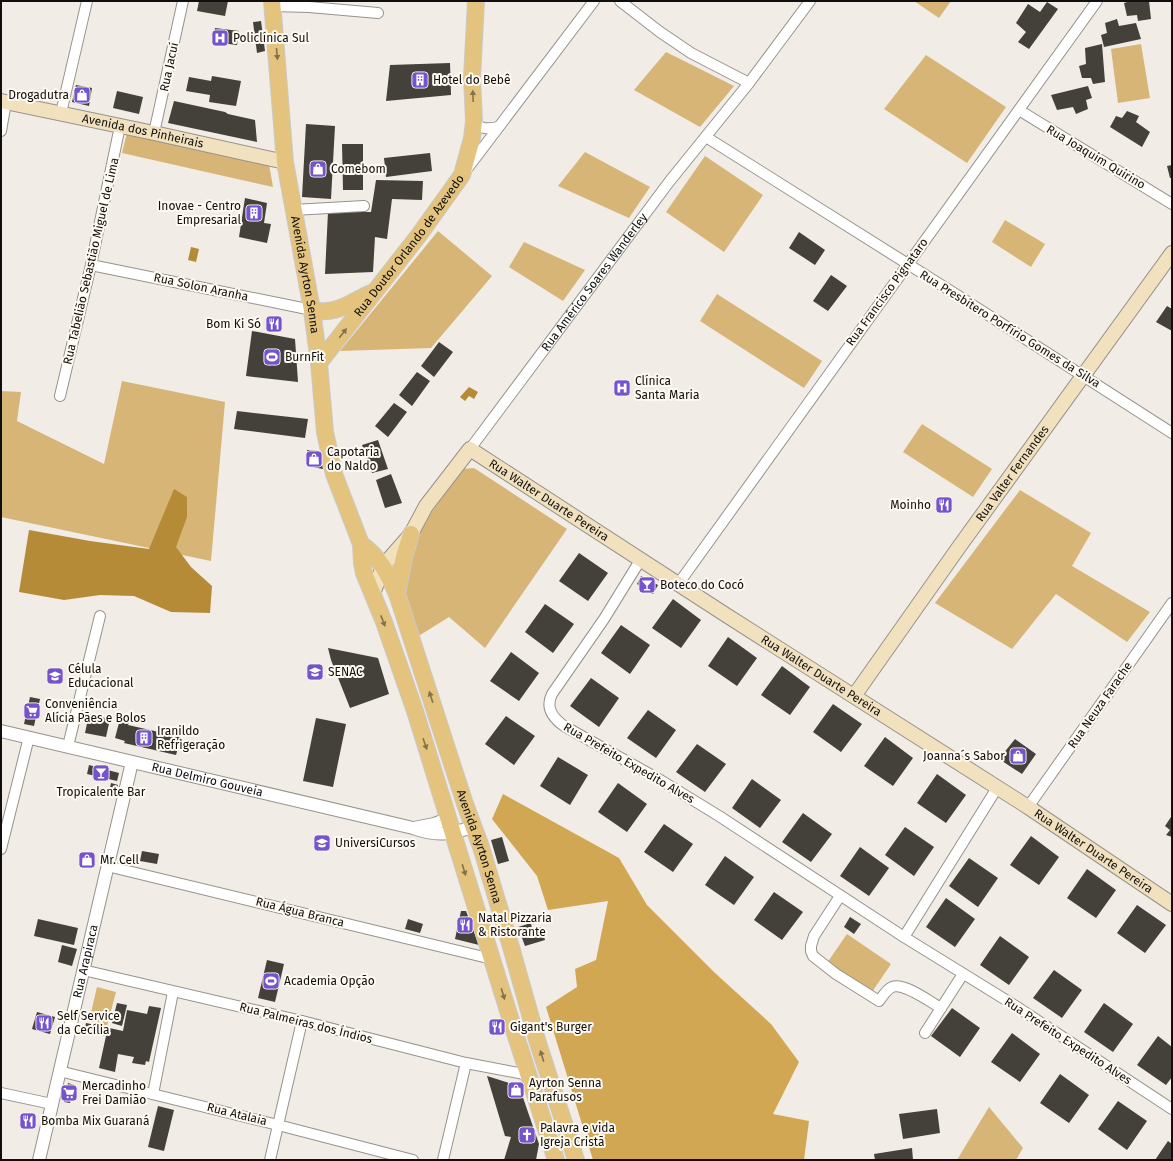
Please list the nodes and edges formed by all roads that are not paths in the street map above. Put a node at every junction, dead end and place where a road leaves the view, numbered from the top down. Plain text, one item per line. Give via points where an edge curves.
1 (87, 1) edge
2 (183, 1) edge
3 (476, 1) edge
4 (594, 1) edge
5 (620, 1) edge
6 (810, 1) edge
7 (1098, 1) edge
8 (272, 3) edge
9 (332, 5) edge
10 (378, 13) dead end
11 (748, 83) junction
12 (3, 101) edge
13 (1019, 110) junction
14 (61, 113) junction
15 (474, 121) junction
16 (120, 126) junction
17 (498, 127) junction
18 (1, 131) edge
19 (154, 133) junction
20 (706, 137) junction
21 (286, 162) junction
22 (462, 175) junction
23 (1172, 204) edge
24 (364, 206) dead end
25 (293, 210) junction
26 (1172, 254) edge
27 (907, 264) junction
28 (91, 265) junction
29 (375, 291) junction
30 (312, 310) junction
31 (319, 363) junction
32 (1084, 376) junction
33 (60, 396) dead end
34 (1172, 433) edge
35 (470, 449) junction
36 (411, 534) junction
37 (361, 549) junction
38 (641, 559) junction
39 (383, 566) junction
40 (679, 583) junction
41 (373, 594) junction
42 (397, 594) junction
43 (1172, 603) edge
44 (100, 616) dead end
45 (854, 696) junction
46 (1, 730) edge
47 (29, 737) junction
48 (68, 746) junction
49 (132, 762) junction
50 (997, 788) junction
51 (1028, 807) junction
52 (450, 826) junction
53 (474, 827) junction
54 (1, 849) edge
55 (107, 866) junction
56 (840, 896) junction
57 (1172, 904) edge
58 (904, 937) junction
59 (492, 959) junction
60 (83, 970) junction
61 (963, 974) junction
62 (173, 992) junction
63 (941, 1008) junction
64 (302, 1021) junction
65 (925, 1033) dead end
66 (466, 1063) junction
67 (59, 1071) junction
68 (529, 1075) junction
69 (1, 1093) edge
70 (153, 1094) junction
71 (536, 1096) junction
72 (52, 1104) junction
73 (1172, 1109) edge
74 (561, 1118) junction
75 (278, 1125) junction
76 (39, 1160) edge
77 (270, 1160) edge
78 (413, 1160) edge
79 (443, 1160) edge
80 (556, 1160) edge
81 (576, 1160) edge

1 - 14 street
2 - 19 street, Rua Jacuí
15 -> 3 main road via 472,65
4 - 17 street, Rua Doutor Orlando de Azevedo
5 - 11 street via 691,53
6 - 11 street, Rua Américo Soares Wanderley
7 - 13 street, Rua Francisco Pignataro
8 - 9 street
8 -> 21 main road, Avenida Ayrton Senna
9 - 10 street
11 - 20 street, Rua Américo Soares Wanderley
12 - 14 main road, Avenida dos Pinheirais
12 - 18 street
13 - 23 street, Rua Joaquim Quirino
13 - 27 street, Rua Francisco Pignataro
14 - 16 main road, Avenida dos Pinheirais
15 - 17 street via 484,128
15 - 22 main road
16 - 19 main road, Avenida dos Pinheirais
16 - 28 street, Rua Tabelião Sebastião Miguel de Lima
17 - 22 street, Rua Doutor Orlando de Azevedo
19 - 21 main road, Avenida dos Pinheirais
20 - 27 street, Rua Presbítero Porfírio Gomes da Silva
20 - 35 street, Rua Américo Soares Wanderley via 669,182
21 - 25 main road, Avenida Ayrton Senna
22 - 29 main road, Rua Doutor Orlando de Azevedo
24 - 25 street
25 - 30 main road, Avenida Ayrton Senna
26 - 32 main road, Rua Valter Fernandes
27 - 32 street, Rua Presbítero Porfírio Gomes da Silva
27 - 40 street, Rua Francisco Pignataro
28 - 30 street, Rua Solon Aranha
28 - 33 street, Rua Tabelião Sebastião Miguel de Lima
29 - 30 main road via 332,312
31 -> 29 main road, Rua Doutor Orlando de Azevedo
30 - 31 main road, Avenida Ayrton Senna
31 - 37 main road, Avenida Ayrton Senna via 329,454 338,487
32 - 34 street, Rua Presbítero Porfírio Gomes da Silva
32 - 45 main road, Rua Valter Fernandes
35 - 36 main road, Rua Américo Soares Wanderley via 426,506
35 - 38 main road, Rua Walter Duarte Pereira
36 - 39 main road, Rua Américo Soares Wanderley
36 - 42 main road
37 - 39 main road, Avenida Ayrton Senna via 370,550
37 - 41 main road, Avenida Ayrton Senna via 364,573
38 - 40 main road, Rua Walter Duarte Pereira
38 - 56 street, Rua Prefeito Expedito Alves via 604,619 552,694 549,709 564,726 719,816
39 - 41 main road, Rua Américo Soares Wanderley
39 - 42 main road, Avenida Ayrton Senna
40 - 45 main road, Rua Walter Duarte Pereira
41 -> 52 main road, Avenida Ayrton Senna via 415,711
53 -> 42 main road, Avenida Ayrton Senna
43 - 51 street, Rua Neuza Farache
44 - 48 street
45 - 50 main road, Rua Walter Duarte Pereira
46 - 47 street, Rua Delmiro Gouveia
47 - 48 street, Rua Delmiro Gouveia
47 - 54 street
48 - 49 street, Rua Delmiro Gouveia
49 - 52 street, Rua Delmiro Gouveia via 413,828 434,824
49 - 55 street, Rua Arapiraca
50 - 51 main road, Rua Walter Duarte Pereira
50 - 58 street
51 - 57 main road, Rua Walter Duarte Pereira
52 - 53 street, Rua Delmiro Gouveia
52 -> 59 main road, Avenida Ayrton Senna
74 -> 53 main road, Avenida Ayrton Senna
55 - 59 street, Rua Água Branca
55 - 60 street, Rua Arapiraca
56 - 58 street, Rua Prefeito Expedito Alves
56 - 63 street via 814,936 811,946 813,956 879,1001 887,990 898,986
58 - 61 street, Rua Prefeito Expedito Alves
59 -> 68 main road, Avenida Ayrton Senna
60 - 62 street, Rua Palmeiras dos Índios
60 - 67 street, Rua Arapiraca
61 - 63 street
61 - 73 street, Rua Prefeito Expedito Alves
62 - 64 street, Rua Palmeiras dos Índios
62 - 70 street
63 - 65 street
64 - 66 street, Rua Palmeiras dos Índios
64 - 75 street
66 - 68 street, Rua Palmeiras dos Índios
66 - 79 street
67 - 70 street, Rua Atalaia
67 - 72 street, Rua Arapiraca
68 - 71 main road, Avenida Ayrton Senna
69 - 72 street
70 - 75 street, Rua Atalaia
71 - 74 main road via 548,1095 555,1112
71 - 80 main road, Avenida Ayrton Senna
72 - 76 street, Rua Arapiraca
74 - 81 main road, Avenida Ayrton Senna
75 - 77 street
75 - 78 street, Rua Atalaia

